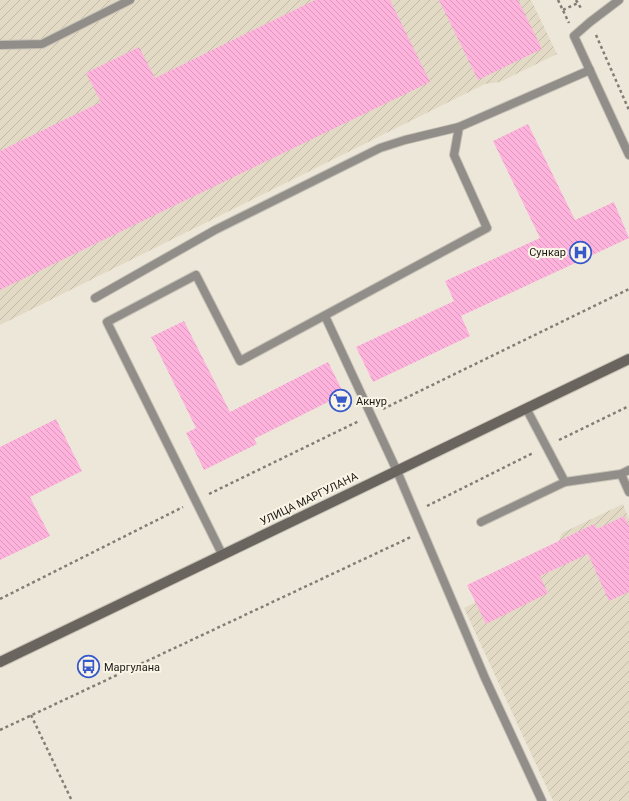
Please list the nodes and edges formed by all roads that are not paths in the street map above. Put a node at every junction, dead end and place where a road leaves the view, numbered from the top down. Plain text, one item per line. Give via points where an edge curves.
1 (130, 0) edge
2 (619, 0) edge
3 (0, 45) edge
4 (590, 70) junction
5 (459, 127) junction
6 (629, 156) edge
7 (95, 298) dead end
8 (325, 316) junction
9 (629, 359) edge
10 (526, 408) junction
11 (629, 470) edge
12 (397, 471) junction
13 (621, 474) junction
14 (565, 482) junction
15 (629, 492) edge
16 (480, 522) dead end
17 (222, 554) junction
18 (0, 662) edge
19 (542, 801) edge

1 - 3 lane via 42,44
2 - 4 lane via 574,36
4 - 5 lane
4 - 6 lane
5 - 7 lane via 380,148 215,230
5 - 8 lane via 454,155 487,228
8 - 12 lane
8 - 17 lane via 240,361 196,275 107,322
9 - 10 street, УЛИЦА МАРГУЛАНА
10 - 12 street, УЛИЦА МАРГУЛАНА
10 - 14 lane
11 - 13 lane
12 - 17 street, УЛИЦА МАРГУЛАНА
12 - 19 lane via 484,678
13 - 14 lane
13 - 15 lane
14 - 16 lane
17 - 18 street, УЛИЦА МАРГУЛАНА

